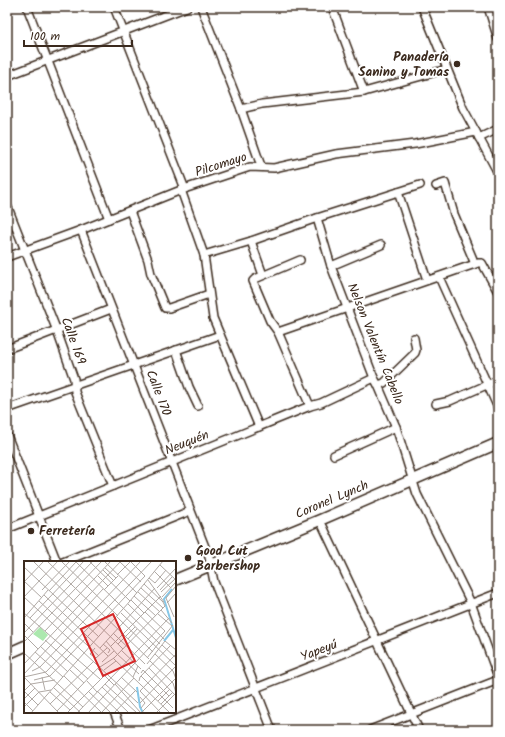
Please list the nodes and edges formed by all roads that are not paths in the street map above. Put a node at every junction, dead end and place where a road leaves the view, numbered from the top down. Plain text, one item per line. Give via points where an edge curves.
1 (27, 7) edge
2 (114, 7) edge
3 (187, 7) edge
4 (201, 7) edge
5 (332, 7) edge
6 (422, 7) edge
7 (488, 7) edge
8 (123, 31) junction
9 (498, 39) edge
10 (48, 59) junction
11 (447, 69) junction
12 (7, 76) edge
13 (364, 92) junction
14 (241, 109) junction
15 (498, 129) edge
16 (477, 135) junction
17 (261, 166) junction
18 (498, 172) edge
19 (420, 185) dead end
20 (436, 186) dead end
21 (183, 190) junction
22 (398, 192) junction
23 (7, 205) edge
24 (130, 211) junction
25 (317, 218) junction
26 (109, 219) junction
27 (81, 230) junction
28 (251, 241) junction
29 (381, 245) dead end
30 (25, 250) junction
31 (204, 256) junction
32 (7, 257) edge
33 (300, 260) dead end
34 (479, 264) junction
35 (331, 266) junction
36 (263, 275) junction
37 (439, 277) junction
38 (427, 280) junction
39 (498, 292) edge
40 (209, 294) junction
41 (347, 308) junction
42 (111, 310) junction
43 (57, 331) junction
44 (278, 332) junction
45 (220, 335) junction
46 (414, 338) dead end
47 (7, 349) edge
48 (176, 350) junction
49 (134, 365) junction
50 (374, 378) junction
51 (498, 380) edge
52 (74, 385) junction
53 (488, 385) junction
54 (378, 386) junction
55 (436, 404) dead end
56 (198, 406) dead end
57 (310, 406) junction
58 (498, 408) edge
59 (7, 409) edge
60 (396, 426) junction
61 (259, 427) junction
62 (7, 435) edge
63 (498, 443) edge
64 (334, 455) dead end
65 (172, 462) junction
66 (412, 479) junction
67 (113, 486) junction
68 (190, 510) junction
69 (39, 516) junction
70 (320, 520) junction
71 (7, 529) edge
72 (58, 561) edge
73 (65, 561) edge
74 (210, 565) junction
75 (176, 580) edge
76 (498, 593) edge
77 (471, 603) junction
78 (378, 641) junction
79 (24, 646) edge
80 (7, 654) edge
81 (498, 678) edge
82 (255, 688) junction
83 (114, 713) edge
84 (412, 714) junction
85 (121, 730) edge
86 (149, 730) edge
87 (272, 730) edge
88 (370, 730) edge
89 (419, 730) edge

1 - 10 street
2 - 8 street
3 - 8 street
4 - 14 street
5 - 13 street
6 - 11 street
7 - 9 street
8 - 10 street
8 - 21 street
10 - 12 street
10 - 26 street
11 - 13 street
11 - 16 street
13 - 14 street via 262,104
14 - 17 street
15 - 16 street, Pilcomayo
16 - 17 street, Pilcomayo via 336,154 274,168
16 - 18 street
17 - 21 street, Pilcomayo via 250,166
19 - 22 street
20 - 34 street via 445,183 454,214
21 - 24 street, Pilcomayo
21 - 31 street
22 - 25 street
22 - 38 street
23 - 30 street, Calle 169
24 - 26 street, Pilcomayo
24 - 40 street via 165,308
25 - 28 street
25 - 35 street, Nelson Valentín Cabello
26 - 27 street, Pilcomayo
27 - 30 street, Pilcomayo
27 - 42 street, Calle 170
28 - 31 street
28 - 36 street
29 - 35 street
30 - 32 street, Pilcomayo
30 - 43 street, Calle 169
31 - 40 street
33 - 36 street
34 - 37 street
34 - 39 street
35 - 41 street, Nelson Valentín Cabello
36 - 44 street via 253,281 270,321
37 - 38 street
37 - 53 street
38 - 41 street
40 - 45 street via 213,318
41 - 44 street
41 - 50 street, Nelson Valentín Cabello
42 - 43 street
42 - 49 street, Calle 170
43 - 47 street
43 - 52 street, Calle 169
44 - 57 street
45 - 48 street
45 - 61 street
46 - 54 street via 415,353
48 - 49 street
48 - 56 street
49 - 52 street
49 - 65 street, Calle 170
50 - 54 street, Nelson Valentín Cabello
50 - 57 street, Neuquén
51 - 53 street
52 - 59 street
52 - 67 street, Calle 169 via 74,392
53 - 55 street
53 - 58 street
54 - 60 street, Nelson Valentín Cabello
57 - 61 street, Neuquén
60 - 64 street
60 - 66 street, Nelson Valentín Cabello
61 - 65 street, Neuquén
62 - 69 street
63 - 66 main road, Coronel Lynch
65 - 67 street, Neuquén
65 - 68 street, Calle 170
66 - 70 main road, Coronel Lynch
66 - 77 street, Nelson Valentín Cabello
67 - 69 street, Neuquén
68 - 73 street
68 - 74 street, Calle 170
69 - 71 street, Neuquén
69 - 72 street
70 - 74 main road, Coronel Lynch
70 - 78 street
74 - 75 main road, Coronel Lynch
74 - 82 street, Calle 170 via 214,582
76 - 77 street, Yapeyú
77 - 78 street, Yapeyú
77 - 81 street, Nelson Valentín Cabello
78 - 82 street, Yapeyú
78 - 84 street
79 - 80 main road
81 - 84 street
82 - 86 street, Yapeyú
82 - 87 street, Calle 170
83 - 85 street
84 - 88 street
84 - 89 street

